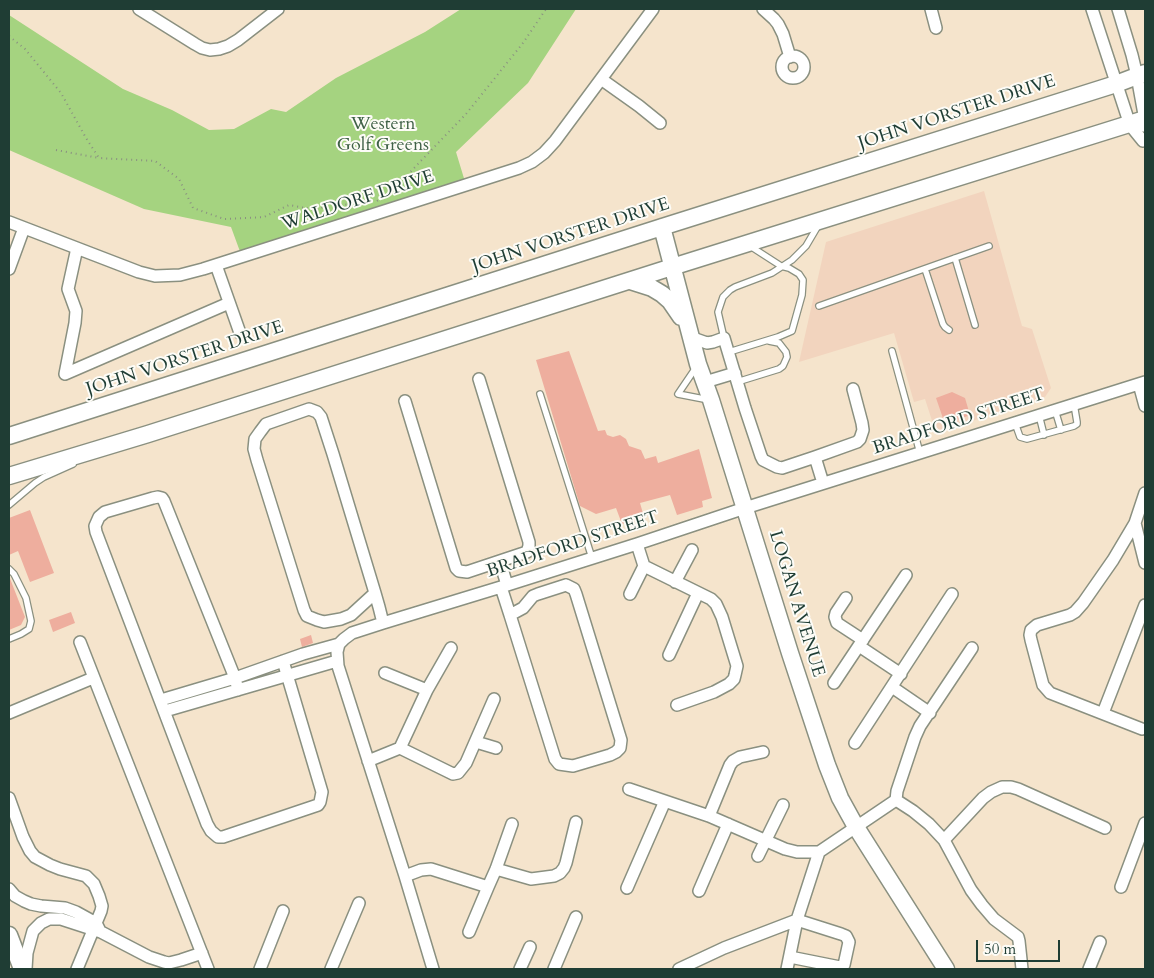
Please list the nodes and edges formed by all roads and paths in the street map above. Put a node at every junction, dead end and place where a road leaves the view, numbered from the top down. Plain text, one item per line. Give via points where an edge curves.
1 (140, 9) edge
2 (278, 9) edge
3 (546, 9) edge
4 (653, 9) edge
5 (763, 9) edge
6 (932, 9) edge
7 (1092, 9) edge
8 (1118, 9) edge
9 (936, 28) dead end
10 (9, 36) edge
11 (790, 57) dead end
12 (1141, 74) edge
13 (601, 79) junction
14 (1116, 84) junction
15 (1140, 121) edge
16 (660, 124) dead end
17 (1144, 144) edge
18 (56, 150) dead end
19 (99, 158) junction
20 (375, 202) dead end
21 (358, 206) dead end
22 (822, 220) junction
23 (9, 222) edge
24 (24, 228) junction
25 (662, 228) junction
26 (746, 244) junction
27 (989, 246) dead end
28 (77, 248) junction
29 (956, 258) junction
30 (216, 265) junction
31 (781, 266) junction
32 (672, 267) junction
33 (9, 268) edge
34 (924, 269) junction
35 (630, 280) junction
36 (229, 303) junction
37 (818, 306) dead end
38 (975, 325) dead end
39 (949, 330) dead end
40 (688, 331) junction
41 (240, 333) dead end
42 (724, 338) junction
43 (767, 341) junction
44 (892, 351) dead end
45 (728, 352) junction
46 (698, 364) junction
47 (736, 377) junction
48 (479, 379) dead end
49 (704, 382) junction
50 (1142, 383) edge
51 (853, 390) dead end
52 (540, 394) dead end
53 (711, 400) junction
54 (405, 401) dead end
55 (1074, 404) junction
56 (1145, 406) edge
57 (1055, 410) junction
58 (1039, 415) junction
59 (1015, 423) junction
60 (1061, 430) junction
61 (1044, 434) junction
62 (9, 436) edge
63 (86, 452) junction
64 (920, 453) junction
65 (816, 457) junction
66 (10, 476) edge
67 (823, 483) junction
68 (1145, 494) edge
69 (9, 505) edge
70 (745, 508) junction
71 (1135, 523) junction
72 (637, 544) junction
73 (692, 550) dead end
74 (592, 558) junction
75 (500, 562) junction
76 (1145, 563) edge
77 (644, 566) junction
78 (9, 568) edge
79 (906, 574) dead end
80 (675, 582) junction
81 (504, 586) junction
82 (375, 593) junction
83 (698, 593) junction
84 (630, 594) dead end
85 (952, 594) dead end
86 (846, 598) dead end
87 (1145, 605) edge
88 (510, 615) junction
89 (383, 623) junction
90 (9, 639) edge
91 (80, 642) dead end
92 (861, 643) junction
93 (339, 644) junction
94 (451, 648) dead end
95 (972, 648) dead end
96 (668, 655) dead end
97 (283, 661) junction
98 (337, 661) junction
99 (385, 673) dead end
100 (901, 674) junction
101 (287, 676) junction
102 (93, 678) junction
103 (235, 678) junction
104 (834, 683) dead end
105 (892, 687) junction
106 (238, 690) junction
107 (427, 690) junction
108 (494, 699) dead end
109 (677, 705) dead end
110 (163, 706) junction
111 (9, 713) edge
112 (930, 713) junction
113 (1103, 713) junction
114 (1142, 729) dead end
115 (476, 742) junction
116 (855, 743) dead end
117 (400, 748) junction
118 (496, 748) dead end
119 (763, 752) dead end
120 (368, 761) junction
121 (629, 789) dead end
122 (9, 798) edge
123 (896, 800) junction
124 (664, 801) junction
125 (783, 805) dead end
126 (709, 816) junction
127 (576, 822) dead end
128 (1145, 823) edge
129 (512, 824) dead end
130 (728, 824) junction
131 (856, 827) junction
132 (1105, 828) dead end
133 (766, 839) junction
134 (944, 840) junction
135 (819, 852) junction
136 (758, 856) dead end
137 (496, 869) junction
138 (405, 876) junction
139 (488, 887) junction
140 (1121, 887) dead end
141 (627, 888) dead end
142 (9, 890) edge
143 (699, 891) dead end
144 (359, 903) dead end
145 (283, 911) dead end
146 (576, 917) dead end
147 (797, 920) junction
148 (97, 929) junction
149 (470, 932) dead end
150 (9, 935) edge
151 (1100, 942) dead end
152 (530, 947) dead end
153 (202, 953) junction
154 (790, 957) junction
155 (22, 969) edge
156 (26, 969) edge
157 (77, 969) edge
158 (208, 969) edge
159 (260, 969) edge
160 (331, 969) edge
161 (433, 969) edge
162 (520, 969) edge
163 (554, 969) edge
164 (679, 969) edge
165 (787, 969) edge
166 (946, 969) edge
167 (1022, 969) edge
168 (1090, 969) edge

1 - 2 street via 210,50 233,43
3 - 20 path via 466,114 391,192
4 - 13 street, WALDORF DRIVE
5 - 11 street via 778,24
6 - 9 street
7 - 14 street
8 - 12 street
10 - 19 path via 61,93
12 - 14 main road, JOHN VORSTER DRIVE
12 - 15 street
13 - 16 street
13 - 30 street, WALDORF DRIVE via 555,141 532,162
14 - 15 street
14 - 25 main road, JOHN VORSTER DRIVE
15 - 17 street
15 - 22 main road
18 - 19 path
19 - 21 path via 155,162 179,179 193,208 224,219 264,217 289,205 316,210 333,203
22 - 26 main road
22 - 31 lane via 806,246
23 - 24 street, WALDORF DRIVE
24 - 28 street, WALDORF DRIVE
24 - 33 street
25 - 32 main road, LOGAN AVENUE
25 - 62 main road, JOHN VORSTER DRIVE
26 - 31 lane
26 - 32 main road
27 - 29 lane
28 - 30 street, WALDORF DRIVE via 156,276 180,275
28 - 36 street via 68,289 76,311 75,323 65,374
29 - 34 lane
29 - 38 lane
30 - 36 street
31 - 42 lane via 735,287 722,297 718,312
31 - 43 lane via 799,274 803,280 802,295 792,331
32 - 35 main road
32 - 40 main road, LOGAN AVENUE
34 - 37 lane
34 - 39 lane
35 - 40 main road via 652,288 670,301
35 - 63 main road
36 - 41 street
40 - 42 street via 707,343
40 - 46 main road, LOGAN AVENUE
42 - 45 street
43 - 45 lane
43 - 47 lane via 779,343 784,348 787,357 784,366
44 - 64 lane
45 - 47 street
46 - 49 main road, LOGAN AVENUE
46 - 53 lane via 678,394
47 - 49 street
47 - 65 street via 763,460 782,468
48 - 75 street via 529,542 527,552
49 - 53 main road, LOGAN AVENUE
50 - 55 street, BRADFORD STREET
50 - 56 street
51 - 65 street via 863,430 860,439
52 - 74 lane
53 - 70 main road, LOGAN AVENUE
54 - 75 street via 456,568 467,572
55 - 57 street, BRADFORD STREET
55 - 60 lane via 1076,424
57 - 58 street, BRADFORD STREET
57 - 60 lane
58 - 59 street, BRADFORD STREET
58 - 61 lane
59 - 61 lane via 1018,435 1023,439
59 - 64 street, BRADFORD STREET
60 - 61 lane
63 - 66 main road
63 - 69 lane via 82,460 40,480
64 - 67 street, BRADFORD STREET
65 - 67 street
67 - 70 street, BRADFORD STREET
68 - 71 street
70 - 72 street, BRADFORD STREET
70 - 131 main road, LOGAN AVENUE via 827,766
71 - 76 street
71 - 113 street via 1080,607 1070,615 1038,625 1030,635 1046,689 1055,696
72 - 74 street, BRADFORD STREET
72 - 77 street
73 - 80 street
74 - 81 street, BRADFORD STREET
75 - 81 street
77 - 80 street
77 - 84 street
78 - 90 lane via 26,598 31,621 29,629
79 - 92 street
80 - 83 street
81 - 88 street
81 - 89 street, BRADFORD STREET
82 - 82 street via 351,615 341,619 317,620 307,616 254,449 255,440 266,424 308,409 321,417
82 - 89 street
83 - 96 street
83 - 109 street via 716,604 737,666 736,675 722,688
85 - 100 street
86 - 92 street via 835,617 837,623
87 - 113 street
88 - 88 street via 538,594 566,585 574,590 621,736 620,748 616,752 573,766 557,762
89 - 93 street, BRADFORD STREET via 352,633
91 - 102 street
92 - 100 street
92 - 104 street
93 - 97 street, BRADFORD STREET
93 - 98 street
94 - 107 street
95 - 112 street
97 - 101 street
97 - 103 street, BRADFORD STREET
98 - 101 street
98 - 120 street
99 - 107 street
100 - 105 street
101 - 106 street
101 - 110 street via 322,792 320,802 223,837 218,837 209,828
102 - 111 street
102 - 153 street
103 - 106 street
103 - 110 street, BRADFORD STREET
103 - 110 street via 164,501 158,497 105,512 98,516 96,532
105 - 112 street
105 - 116 street
106 - 110 street
107 - 117 street
108 - 115 street
112 - 123 street via 915,737
113 - 114 street
115 - 117 street via 461,771 455,774
115 - 118 street
117 - 120 street
119 - 126 street via 733,761
120 - 138 street
121 - 124 street
122 - 148 street via 30,851 50,865 84,875 94,884 102,906
123 - 131 street
123 - 134 street via 929,824
124 - 126 street
124 - 141 street
125 - 133 street
126 - 130 street
127 - 137 street via 566,864 560,873 538,879
128 - 140 street
129 - 137 street
130 - 133 street
130 - 143 street
131 - 135 street
131 - 166 main road, LOGAN AVENUE
132 - 134 street via 1018,789 1002,787 983,798
133 - 135 street via 796,852
133 - 136 street
134 - 167 street via 982,905 1018,937
135 - 147 street
137 - 139 street
138 - 139 street via 431,869
138 - 161 street
139 - 149 street
142 - 148 street via 24,901 76,912
144 - 160 street
145 - 159 street
146 - 163 street
147 - 154 street
147 - 154 street via 846,936 849,944 844,965 840,967
147 - 164 street
148 - 153 street via 164,962
148 - 156 street via 62,919 41,922 30,937
148 - 157 street
150 - 155 main road
151 - 168 street
152 - 162 street
153 - 158 street
154 - 165 street

